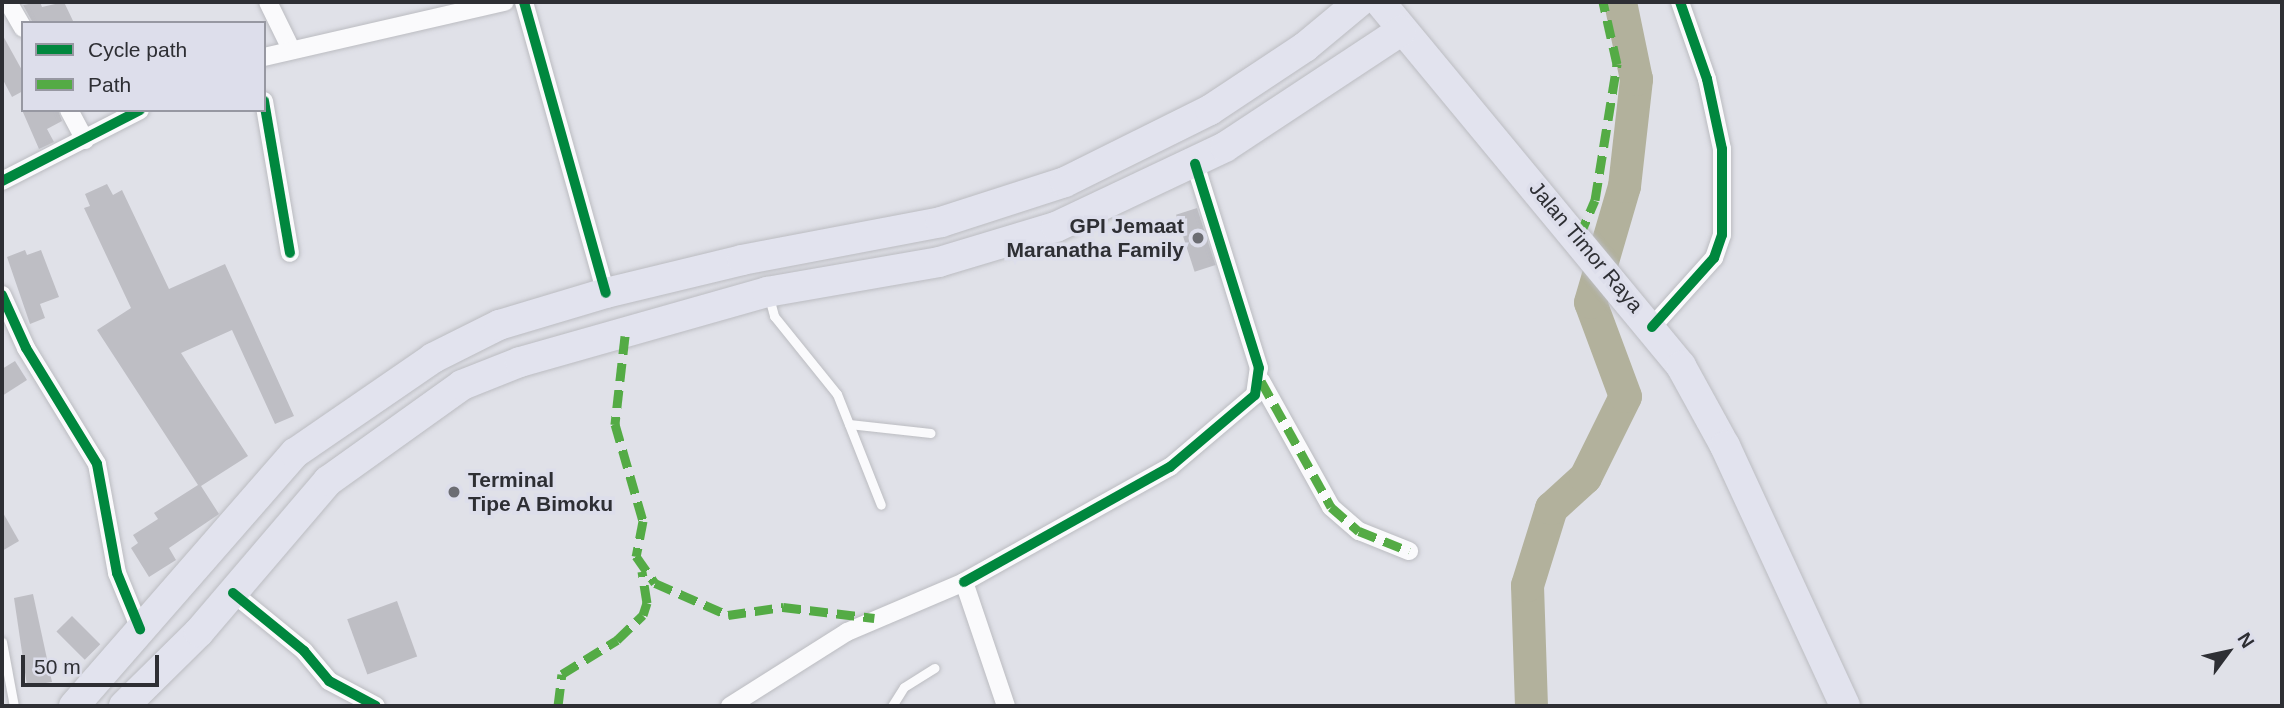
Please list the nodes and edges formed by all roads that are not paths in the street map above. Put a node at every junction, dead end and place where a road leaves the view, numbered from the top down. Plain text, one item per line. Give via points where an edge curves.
1 (8, 2) edge
2 (268, 2) edge
3 (505, 2) edge
4 (524, 2) edge
5 (1359, 2) edge
6 (1380, 2) edge
7 (1681, 2) edge
8 (21, 25) edge
9 (1401, 31) junction
10 (290, 49) junction
11 (266, 56) edge
12 (70, 112) edge
13 (136, 112) edge
14 (266, 112) edge
15 (85, 139) junction
16 (1195, 164) junction
17 (2, 181) edge
18 (941, 222) junction
19 (289, 253) dead end
20 (949, 260) junction
21 (768, 292) junction
22 (606, 293) junction
23 (2, 295) edge
24 (1652, 327) junction
25 (1261, 381) junction
26 (353, 410) junction
27 (849, 424) junction
28 (930, 433) dead end
29 (376, 445) junction
30 (881, 505) dead end
31 (1409, 551) dead end
32 (964, 582) junction
33 (233, 593) junction
34 (134, 636) junction
35 (2, 642) edge
36 (934, 668) dead end
37 (159, 674) junction
38 (131, 703) edge
39 (14, 706) edge
40 (74, 706) edge
41 (376, 706) edge
42 (730, 706) edge
43 (892, 706) edge
44 (1006, 706) edge
45 (1844, 706) edge

1 - 8 street
2 - 10 street
3 - 10 street
4 - 22 street
5 - 18 highway via 1273,70 1153,142 1014,202
6 - 9 highway, Jalan Timor Raya
7 - 24 street via 1707,79 1722,149 1722,235 1714,258
9 - 16 highway
9 - 24 highway, Jalan Timor Raya
10 - 11 street
12 - 15 street
13 - 15 street
14 - 19 street
15 - 17 street
16 - 20 highway via 1056,227
16 - 25 street
18 - 20 highway
18 - 22 highway via 742,260
20 - 21 highway
21 - 27 lane via 774,316 838,394
21 - 29 highway via 488,373
22 - 26 highway via 466,340
23 - 34 street via 26,348 97,464
24 - 45 highway, Jalan Timor Raya via 1725,446
25 - 31 street via 1331,507 1359,531
25 - 32 street via 1239,414 1170,467
26 - 29 highway
26 - 34 highway via 295,453
27 - 28 lane
27 - 30 lane
29 - 33 highway via 301,508
32 - 42 street via 847,632
32 - 44 street
33 - 37 highway
33 - 41 street via 304,651 329,681
34 - 37 highway
34 - 40 highway
35 - 39 lane
36 - 43 lane via 904,687
37 - 38 highway

